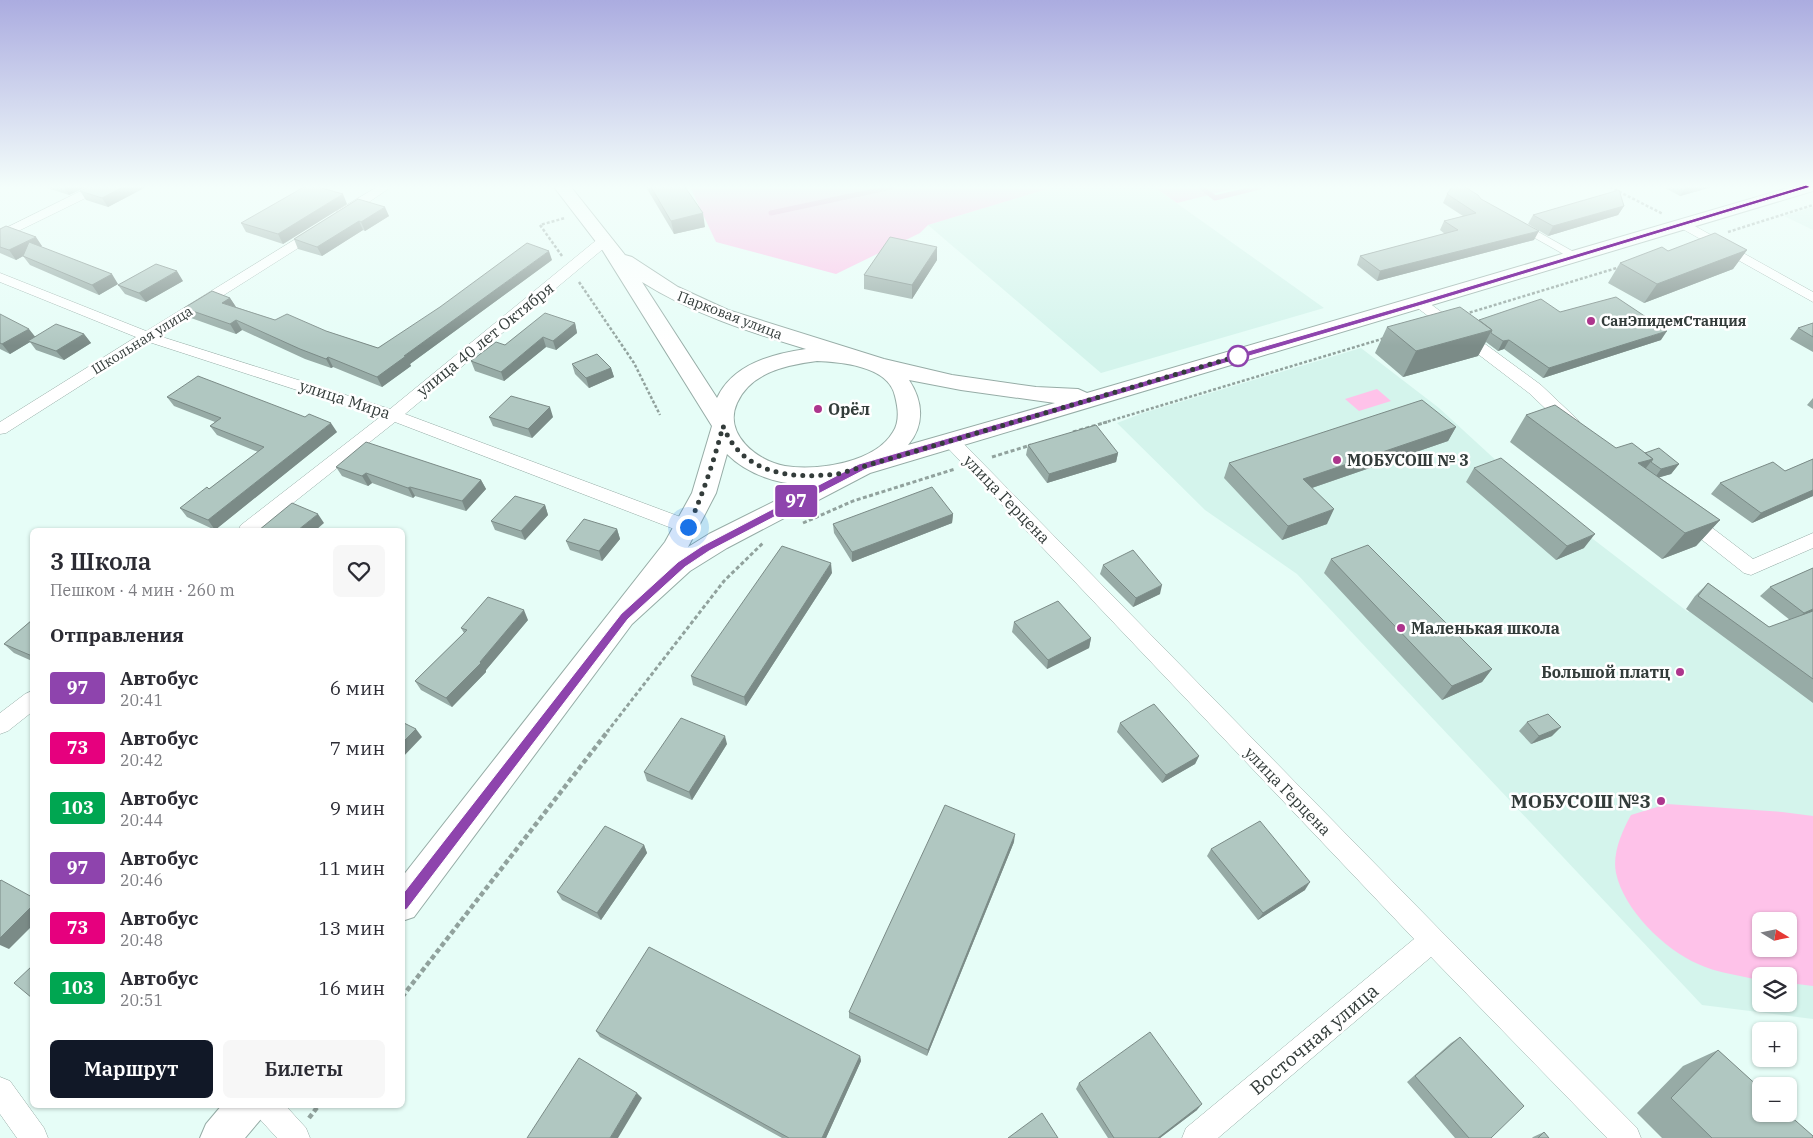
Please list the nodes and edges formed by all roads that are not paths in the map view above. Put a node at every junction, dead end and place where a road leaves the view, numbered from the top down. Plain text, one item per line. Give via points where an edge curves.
1 (301, 240) edge
2 (603, 240) edge
3 (1546, 240) edge
4 (1629, 240) edge
5 (1712, 240) edge
6 (607, 245) junction
7 (1574, 256) junction
8 (0, 277) edge
9 (1813, 298) edge
10 (1420, 303) junction
11 (148, 337) junction
12 (860, 359) junction
13 (1105, 395) junction
14 (393, 415) junction
15 (723, 426) junction
16 (0, 430) edge
17 (1581, 433) edge
18 (951, 442) junction
19 (862, 467) junction
20 (1673, 507) edge
21 (688, 527) junction
22 (250, 528) edge
23 (1813, 540) edge
24 (625, 616) junction
25 (30, 702) edge
26 (0, 725) edge
27 (405, 901) edge
28 (1432, 940) junction
29 (0, 1091) edge
30 (245, 1108) edge
31 (269, 1108) edge
32 (34, 1138) edge
33 (220, 1138) edge
34 (296, 1138) edge
35 (1196, 1138) edge
36 (1627, 1138) edge

1 - 11 street, Школьная улица
2 - 6 main road, Парковая улица
3 - 7 lane
4 - 7 main road
5 - 9 street
6 - 12 main road, Парковая улица via 642,275 689,301 754,326
6 - 14 street, улица 40 лет Октября via 570,268
6 - 15 main road, Парковая улица
7 - 10 main road
8 - 11 street, улица Мира
10 - 13 main road
10 - 17 street via 1535,388
11 - 14 street, улица Мира
11 - 16 street, Школьная улица
12 - 13 main road via 928,378 1025,393 1070,397
12 - 15 main road via 817,354 768,364 747,376 732,391 724,408
12 - 19 main road via 893,376 905,390 910,406 909,423 900,440 884,455
13 - 18 main road
14 - 21 street, улица Мира
14 - 22 street, улица 40 лет Октября
15 - 19 main road via 729,442 742,456 761,467 785,474 811,476 838,474
15 - 21 main road via 707,484
18 - 19 main road
18 - 28 street, улица Герцена
19 - 24 main road via 703,550 681,564
20 - 23 street via 1751,568
21 - 24 main road
24 - 27 main road
25 - 26 street
28 - 35 street, Восточная улица
28 - 36 street, улица Герцена
29 - 32 street
30 - 33 main road
31 - 34 street

